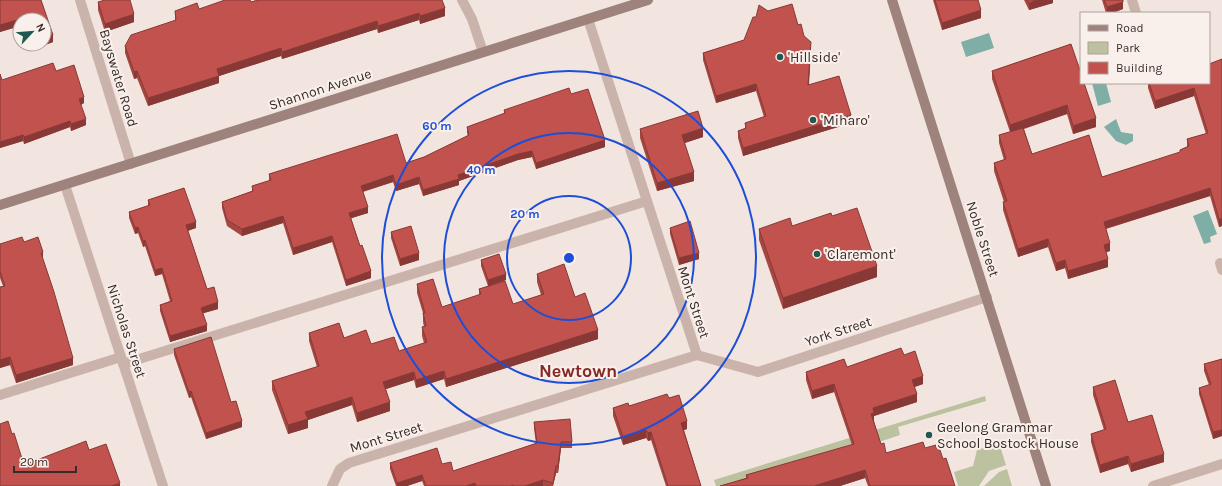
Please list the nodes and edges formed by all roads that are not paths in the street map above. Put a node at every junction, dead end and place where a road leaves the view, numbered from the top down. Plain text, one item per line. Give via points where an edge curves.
1 (80, 0) edge
2 (462, 0) edge
3 (648, 0) edge
4 (892, 0) edge
5 (1132, 0) edge
6 (1136, 12) edge
7 (588, 19) junction
8 (483, 52) junction
9 (131, 164) junction
10 (65, 185) junction
11 (646, 201) junction
12 (0, 205) edge
13 (987, 297) junction
14 (697, 355) junction
15 (122, 360) junction
16 (0, 395) edge
17 (1222, 464) edge
18 (163, 486) edge
19 (332, 486) edge
20 (1046, 486) edge
21 (1153, 486) edge

1 - 9 street, Bayswater Road
2 - 8 street via 472,19
3 - 7 main road, Shannon Avenue
4 - 13 main road, Noble Street
5 - 6 street
7 - 8 main road, Shannon Avenue
7 - 11 street, Mont Street
8 - 9 main road, Shannon Avenue
9 - 10 main road, Shannon Avenue
10 - 12 main road, Shannon Avenue
10 - 15 street, Nicholas Street
11 - 14 street, Mont Street
11 - 15 street
13 - 14 street, York Street via 758,372
13 - 20 main road, Noble Street
14 - 19 street, Mont Street via 349,463 340,469
15 - 16 street
15 - 18 street, Nicholas Street
17 - 21 street

